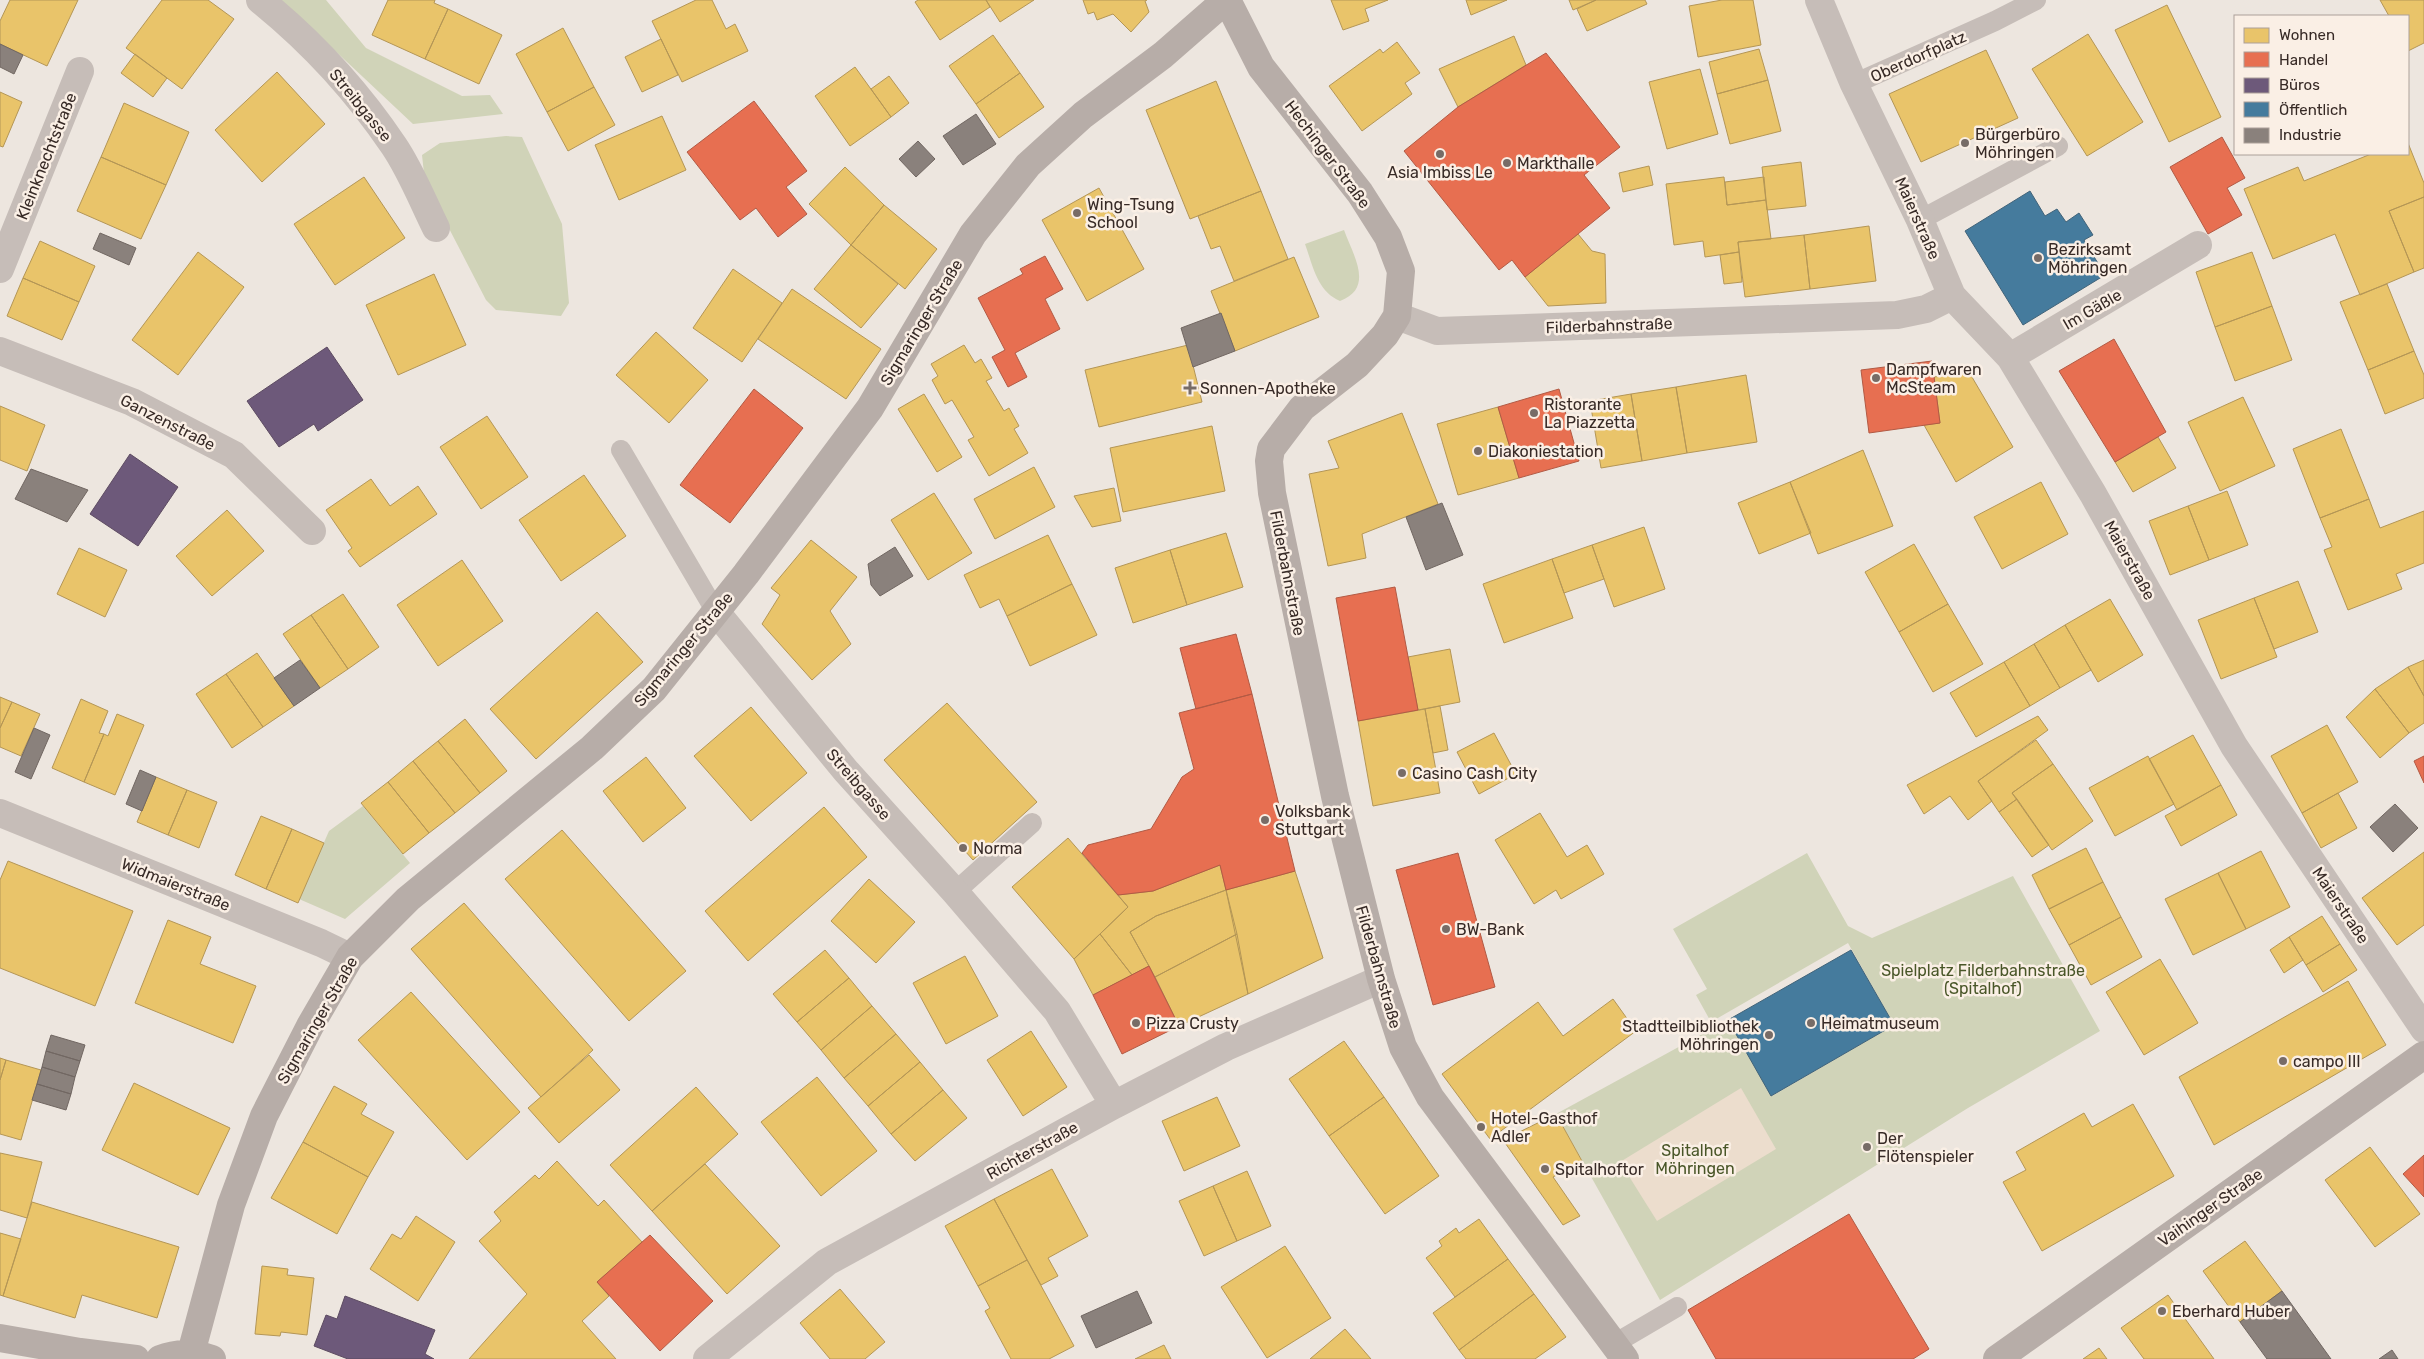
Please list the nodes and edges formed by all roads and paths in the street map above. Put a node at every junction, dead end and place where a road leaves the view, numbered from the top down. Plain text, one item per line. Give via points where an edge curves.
1 (260, 0) edge
2 (1227, 0) edge
3 (1819, 0) edge
4 (2036, 0) edge
5 (80, 71) dead end
6 (1854, 84) junction
7 (2058, 146) dead end
8 (1920, 220) junction
9 (436, 228) dead end
10 (2198, 245) dead end
11 (0, 268) edge
12 (1952, 296) junction
13 (1397, 316) junction
14 (0, 351) edge
15 (2010, 357) junction
16 (621, 450) dead end
17 (312, 531) dead end
18 (716, 612) junction
19 (0, 814) edge
20 (1032, 823) dead end
21 (955, 892) junction
22 (350, 958) junction
23 (1381, 979) junction
24 (2424, 1029) edge
25 (2424, 1055) edge
26 (1114, 1105) junction
27 (1677, 1307) dead end
28 (0, 1338) edge
29 (1620, 1351) edge
30 (0, 1353) edge
31 (202, 1356) edge
32 (12, 1359) edge
33 (136, 1359) edge
34 (160, 1359) edge
35 (707, 1359) edge
36 (1997, 1359) edge

1 - 9 street, Streibgasse via 296,30 350,88 395,148
2 - 13 main road, Hechinger Straße via 1261,67 1360,193 1388,237 1401,271
2 - 18 main road, Sigmaringer Straße via 1163,55 1083,115 1028,165 976,229 870,408
3 - 6 street, Oberdorfplatz
4 - 6 lane, Oberdorfplatz
5 - 11 street, Kleinknechtstraße
6 - 8 street, Maierstraße
7 - 8 lane
8 - 12 street, Maierstraße
10 - 15 street, Im Gäßle
12 - 13 street, Filderbahnstraße via 1926,309 1887,315 1437,331
12 - 15 street, Maierstraße
13 - 23 main road, Filderbahnstraße via 1386,335 1357,365 1302,408 1271,448 1269,461 1272,493 1334,796
14 - 17 street, Ganzenstraße via 132,402 234,455
15 - 24 street, Maierstraße via 2093,494 2234,746
16 - 18 lane, Streibgasse
18 - 21 street, Streibgasse via 846,770
18 - 22 main road, Sigmaringer Straße via 654,689 592,748 408,899
19 - 22 street, Widmaierstraße via 312,939
20 - 21 lane
21 - 26 street, Streibgasse via 1057,1011
22 - 31 main road, Sigmaringer Straße via 310,1026 264,1116 231,1205
23 - 26 street, Richterstraße via 1226,1048
23 - 29 main road, Filderbahnstraße via 1403,1047 1430,1097
25 - 36 main road, Vaihinger Straße
26 - 35 street, Richterstraße via 826,1262
27 - 29 lane
28 - 33 main road
30 - 32 main road
31 - 34 main road via 172,1354

